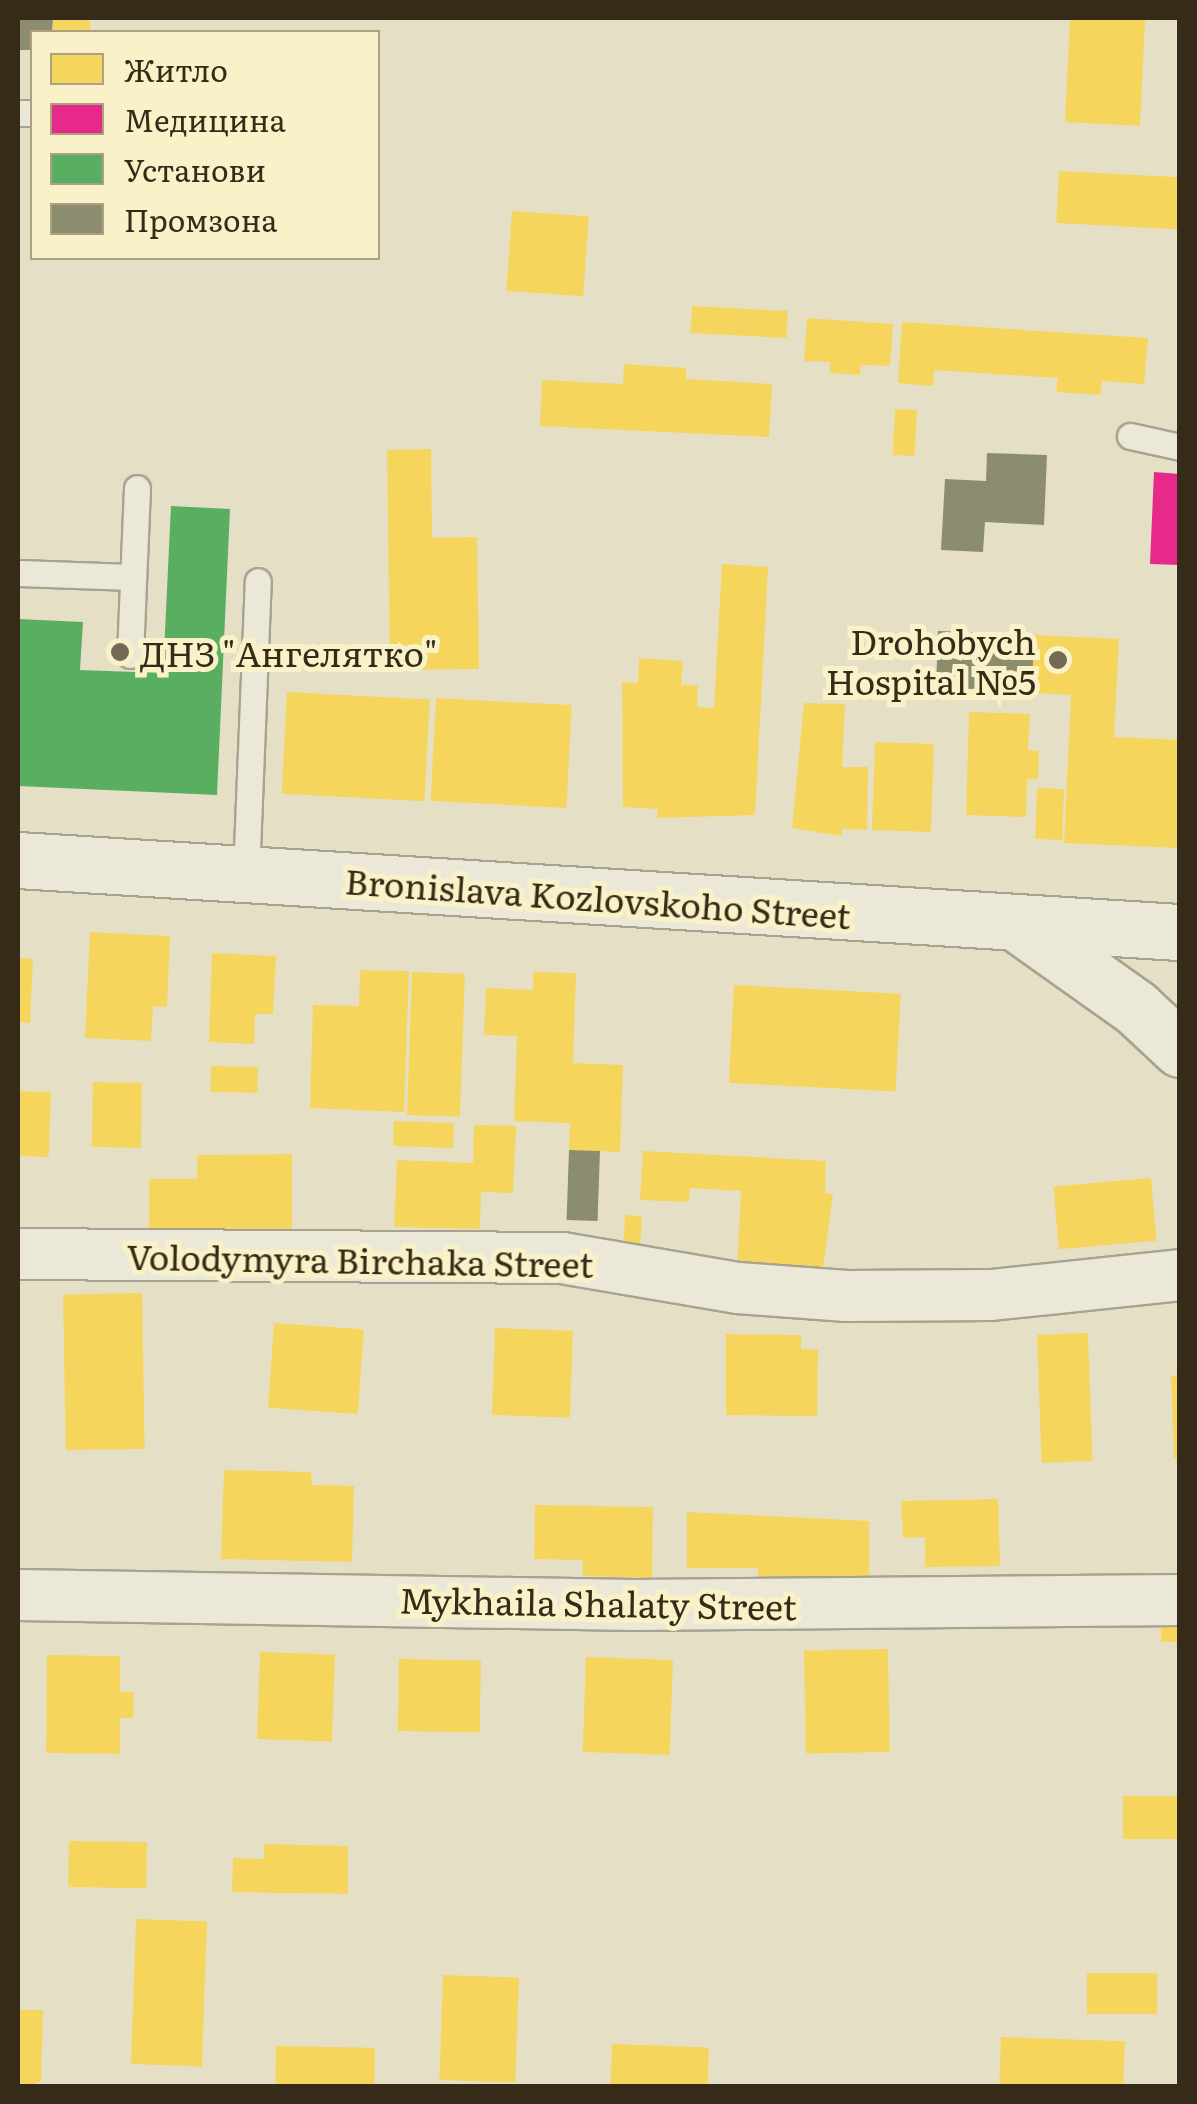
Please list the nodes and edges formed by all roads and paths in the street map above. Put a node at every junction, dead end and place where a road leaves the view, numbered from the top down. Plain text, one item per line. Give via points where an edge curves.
1 (1130, 436) dead end
2 (1180, 447) edge
3 (137, 488) dead end
4 (18, 573) edge
5 (133, 577) junction
6 (258, 581) dead end
7 (130, 655) dead end
8 (18, 860) edge
9 (246, 875) junction
10 (1018, 924) junction
11 (1180, 932) edge
12 (1180, 1049) edge
13 (18, 1254) edge
14 (1180, 1275) edge
15 (18, 1595) edge
16 (1180, 1600) edge

1 - 2 lane
3 - 5 lane
4 - 5 lane
5 - 7 lane
6 - 9 lane
8 - 9 street, Bronislava Kozlovskoho Street
9 - 10 street, Bronislava Kozlovskoho Street
10 - 11 street, Bronislava Kozlovskoho Street
10 - 12 street via 1136,1008
13 - 14 street, Volodymyra Birchaka Street via 562,1258 738,1288 847,1296 991,1296
15 - 16 street, Mykhaila Shalaty Street via 634,1605

